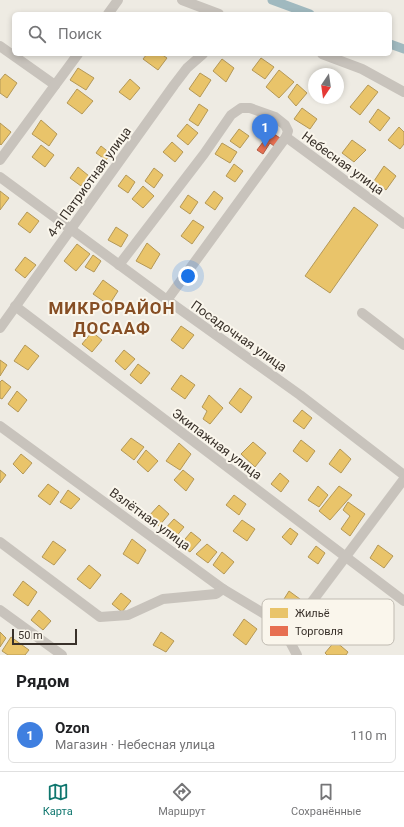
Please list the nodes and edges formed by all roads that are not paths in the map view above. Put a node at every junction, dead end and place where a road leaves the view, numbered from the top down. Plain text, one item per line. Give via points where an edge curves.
1 (118, 0) edge
2 (182, 0) edge
3 (109, 12) edge
4 (214, 12) edge
5 (0, 46) edge
6 (12, 55) edge
7 (14, 56) edge
8 (77, 56) edge
9 (201, 56) edge
10 (327, 56) edge
11 (55, 86) junction
12 (404, 92) edge
13 (286, 137) junction
14 (0, 160) edge
15 (0, 177) edge
16 (404, 224) edge
17 (71, 229) junction
18 (119, 265) junction
19 (167, 300) junction
20 (15, 306) junction
21 (362, 314) dead end
22 (0, 328) edge
23 (404, 345) edge
24 (0, 426) edge
25 (404, 475) edge
26 (404, 479) edge
27 (0, 542) edge
28 (346, 558) junction
29 (223, 589) junction
30 (314, 599) edge
31 (404, 602) edge
32 (0, 610) edge
33 (262, 613) edge
34 (292, 645) edge
35 (62, 655) edge
36 (297, 655) edge

1 - 3 street
2 - 4 street
5 - 6 street
7 - 11 street
8 - 11 street
9 - 17 street, 4-я Патриотная улица via 187,68
10 - 12 street via 362,70
11 - 14 street
13 - 16 street, Небесная улица
13 - 18 street via 288,131 285,125 275,117 250,108 241,108 231,115
13 - 19 street
15 - 17 street, Посадочная улица
17 - 18 street, Посадочная улица
17 - 20 street, 4-я Патриотная улица
18 - 19 street, Посадочная улица
19 - 25 street, Посадочная улица via 300,395
20 - 22 street, 4-я Патриотная улица
20 - 28 street, Экипажная улица
21 - 23 street
24 - 29 street, Взлётная улица
26 - 28 street
27 - 29 street via 100,617 128,615 163,599 216,594
28 - 30 street
28 - 31 street, Экипажная улица
29 - 33 street, Взлётная улица
32 - 35 street
34 - 36 street

